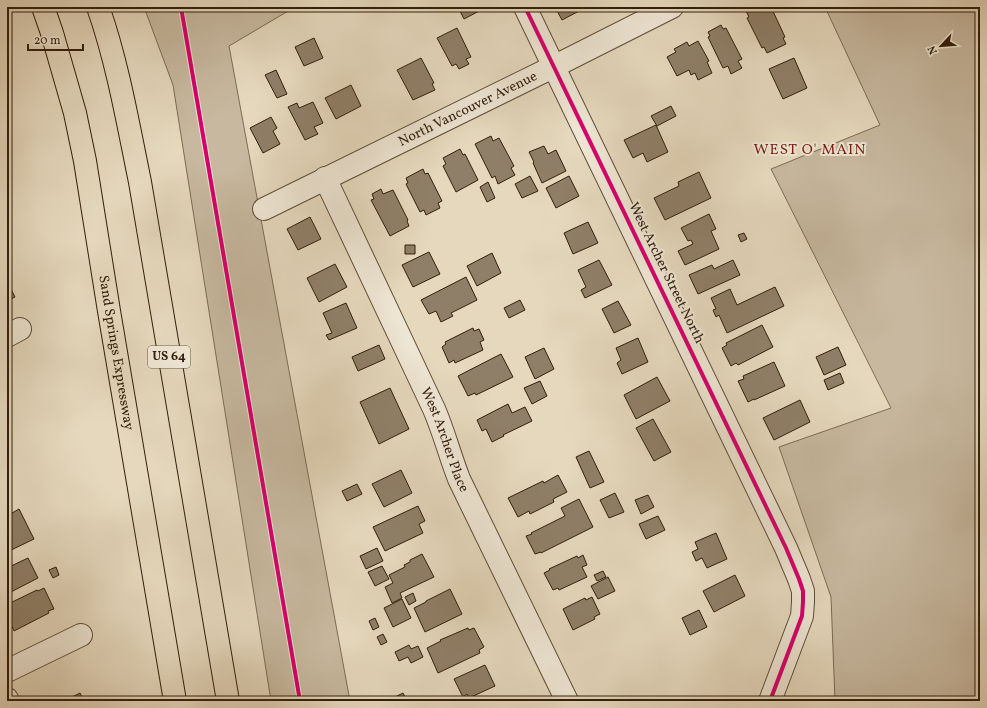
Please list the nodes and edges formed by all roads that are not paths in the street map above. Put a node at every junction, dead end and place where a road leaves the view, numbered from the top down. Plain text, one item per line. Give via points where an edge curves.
1 (43, 7) edge
2 (98, 7) edge
3 (526, 7) edge
4 (672, 7) edge
5 (554, 66) junction
6 (325, 178) junction
7 (264, 209) dead end
8 (81, 634) dead end
9 (7, 671) edge
10 (175, 701) edge
11 (228, 701) edge
12 (567, 701) edge
13 (770, 701) edge

1 - 10 highway, Sand Springs Expressway via 69,91 84,154
2 - 11 highway, US 64 via 123,98 140,182
3 - 5 street, West Archer Street North
4 - 5 street, North Vancouver Avenue
5 - 6 street, North Vancouver Avenue
5 - 13 street, West Archer Street North via 799,579 803,591 802,616
6 - 7 street, North Vancouver Avenue
6 - 12 street, West Archer Place via 434,409 459,479
8 - 9 street

